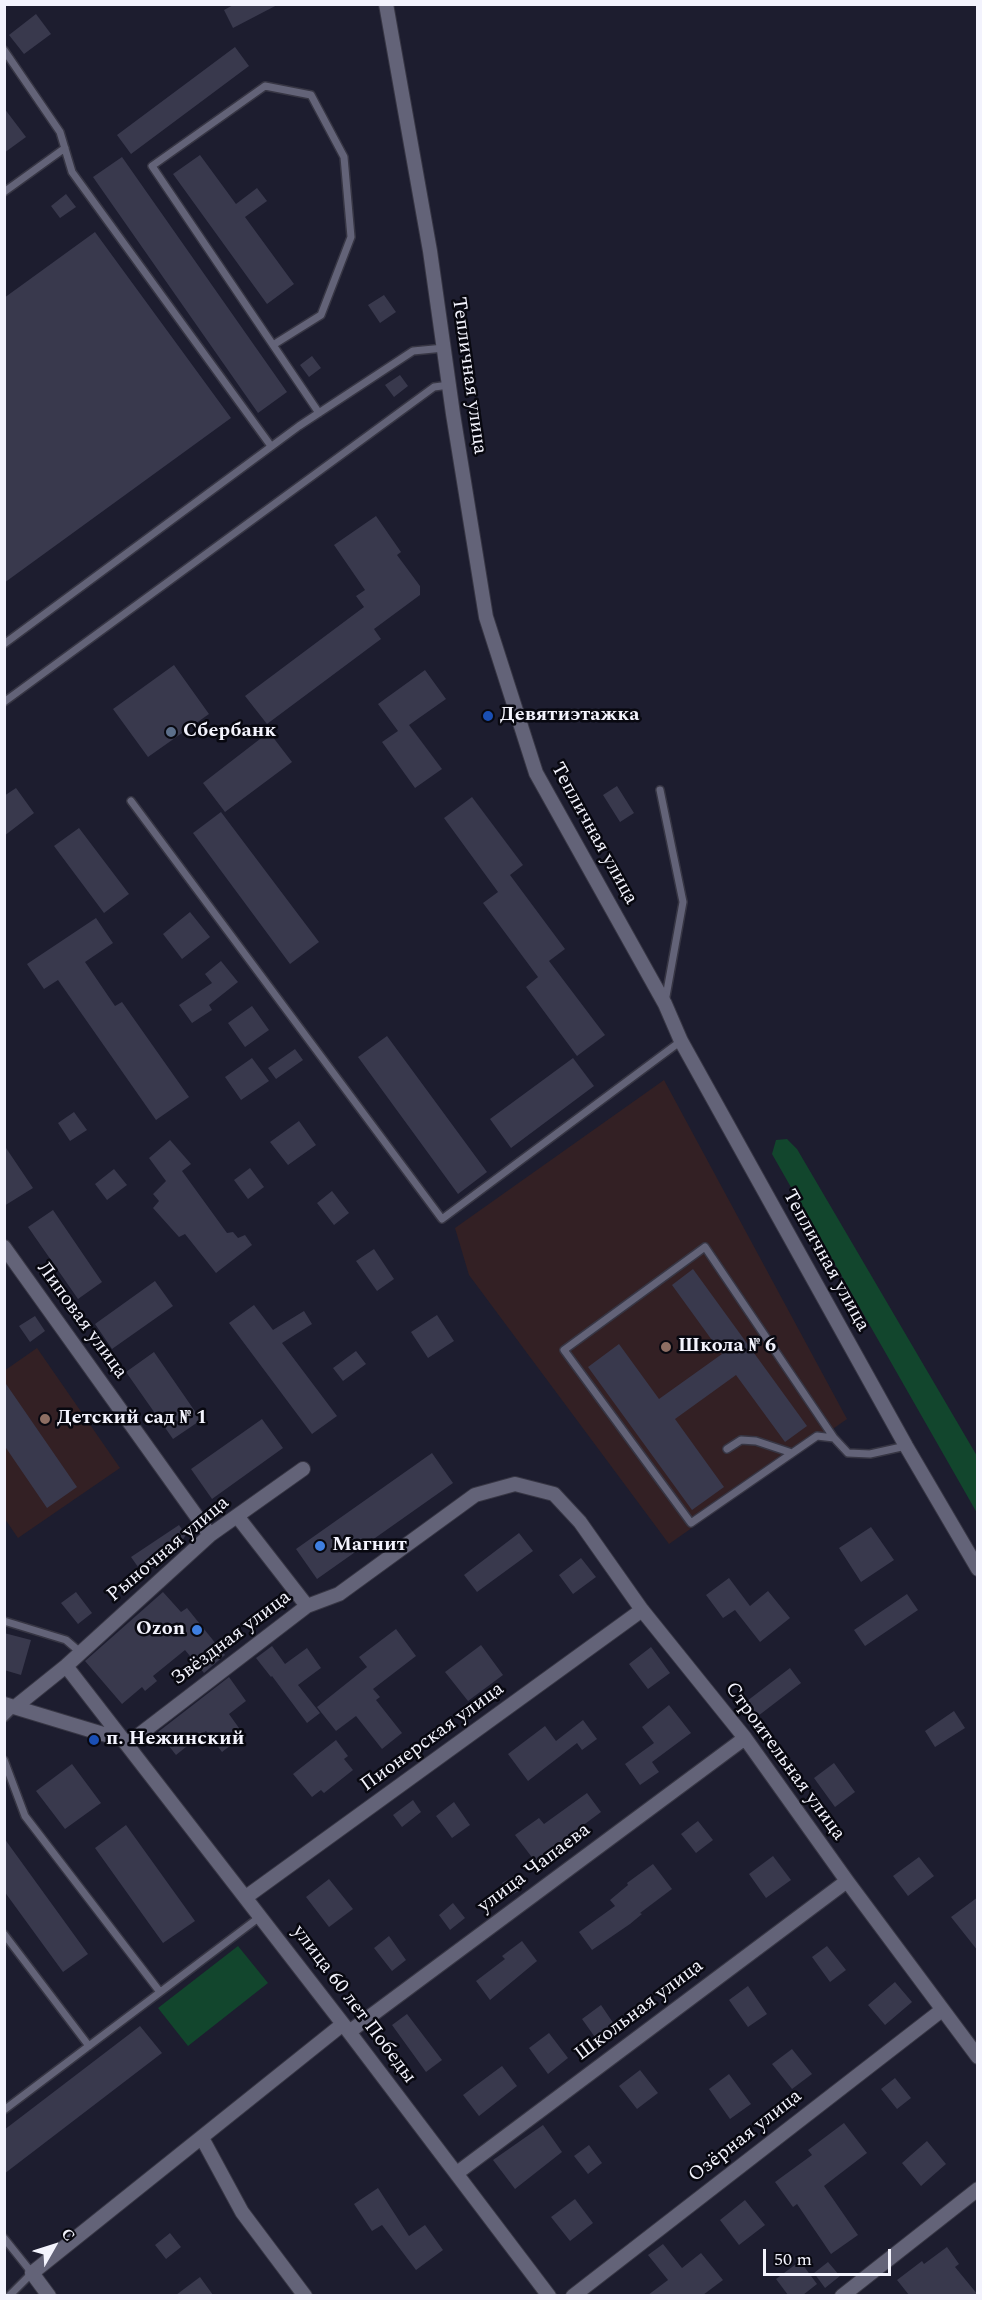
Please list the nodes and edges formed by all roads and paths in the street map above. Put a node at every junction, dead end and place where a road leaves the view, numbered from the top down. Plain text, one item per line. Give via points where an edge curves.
1 (386, 4) edge
2 (4, 50) edge
3 (65, 148) junction
4 (4, 192) edge
5 (273, 345) junction
6 (444, 348) junction
7 (449, 384) junction
8 (319, 413) junction
9 (271, 446) junction
10 (4, 645) edge
11 (4, 702) edge
12 (660, 790) dead end
13 (131, 801) dead end
14 (665, 1004) junction
15 (681, 1041) junction
16 (4, 1247) edge
17 (834, 1438) junction
18 (906, 1446) junction
19 (727, 1449) dead end
20 (792, 1454) junction
21 (303, 1470) dead end
22 (554, 1494) joint
23 (237, 1516) junction
24 (210, 1535) junction
25 (978, 1569) edge
26 (307, 1606) junction
27 (642, 1610) junction
28 (4, 1621) edge
29 (80, 1652) junction
30 (66, 1666) junction
31 (10, 1706) edge
32 (4, 1718) edge
33 (745, 1738) junction
34 (125, 1742) junction
35 (4, 1760) edge
36 (847, 1881) junction
37 (246, 1897) junction
38 (261, 1916) junction
39 (4, 1934) edge
40 (160, 1992) junction
41 (942, 2010) junction
42 (346, 2028) junction
43 (89, 2046) junction
44 (978, 2057) edge
45 (4, 2110) edge
46 (202, 2138) junction
47 (457, 2173) junction
48 (978, 2189) edge
49 (4, 2238) edge
50 (32, 2273) junction
51 (9, 2295) edge
52 (49, 2295) edge
53 (304, 2295) edge
54 (549, 2295) edge
55 (573, 2295) edge
56 (842, 2295) edge

1 - 6 street, Тепличная улица
2 - 3 lane via 60,132
3 - 4 lane
3 - 9 lane via 72,172
5 - 5 lane via 152,166 265,86 311,95 344,157 351,237 321,315
5 - 8 lane
6 - 7 street, Тепличная улица
6 - 8 lane via 413,351
7 - 11 lane via 434,387
7 - 14 street, Тепличная улица via 486,617 536,773
8 - 9 lane
9 - 10 lane
12 - 14 lane via 683,902
13 - 15 lane via 442,1219
14 - 15 street, Тепличная улица
15 - 18 street, Тепличная улица
16 - 24 street, Липовая улица
17 - 18 lane via 848,1453 870,1454
17 - 20 lane via 817,1436
17 - 20 lane via 705,1247 564,1350 691,1523
18 - 25 street, Тепличная улица
19 - 20 lane via 741,1440 756,1441
21 - 23 street, Рыночная улица
22 - 26 street, Звёздная улица via 515,1484 474,1495 339,1594
22 - 27 street, Строительная улица via 580,1522
23 - 24 street, Рыночная улица
23 - 26 street
24 - 29 street, Рыночная улица
26 - 34 street, Звёздная улица
27 - 33 street, Строительная улица
27 - 37 street, Пионерская улица
28 - 29 lane via 66,1640
29 - 30 street, Рыночная улица
30 - 31 street, Рыночная улица
30 - 34 street, улица 60 лет Победы
31 - 32 lane
31 - 34 street
33 - 36 street, Строительная улица
33 - 42 street, улица Чапаева
34 - 37 street, улица 60 лет Победы
35 - 40 lane via 25,1816
36 - 41 street, Строительная улица
36 - 47 street, Школьная улица
37 - 38 street, улица 60 лет Победы
38 - 40 lane
38 - 42 street, улица 60 лет Победы
39 - 43 lane
40 - 43 lane
41 - 44 street, Строительная улица
41 - 55 street, Озёрная улица
42 - 46 street, улица Чапаева
42 - 47 street, улица 60 лет Победы
43 - 45 lane
46 - 50 street, улица Чапаева
46 - 53 street via 242,2212
47 - 54 street, улица 60 лет Победы
48 - 56 street
49 - 50 lane
50 - 51 lane
50 - 52 street

